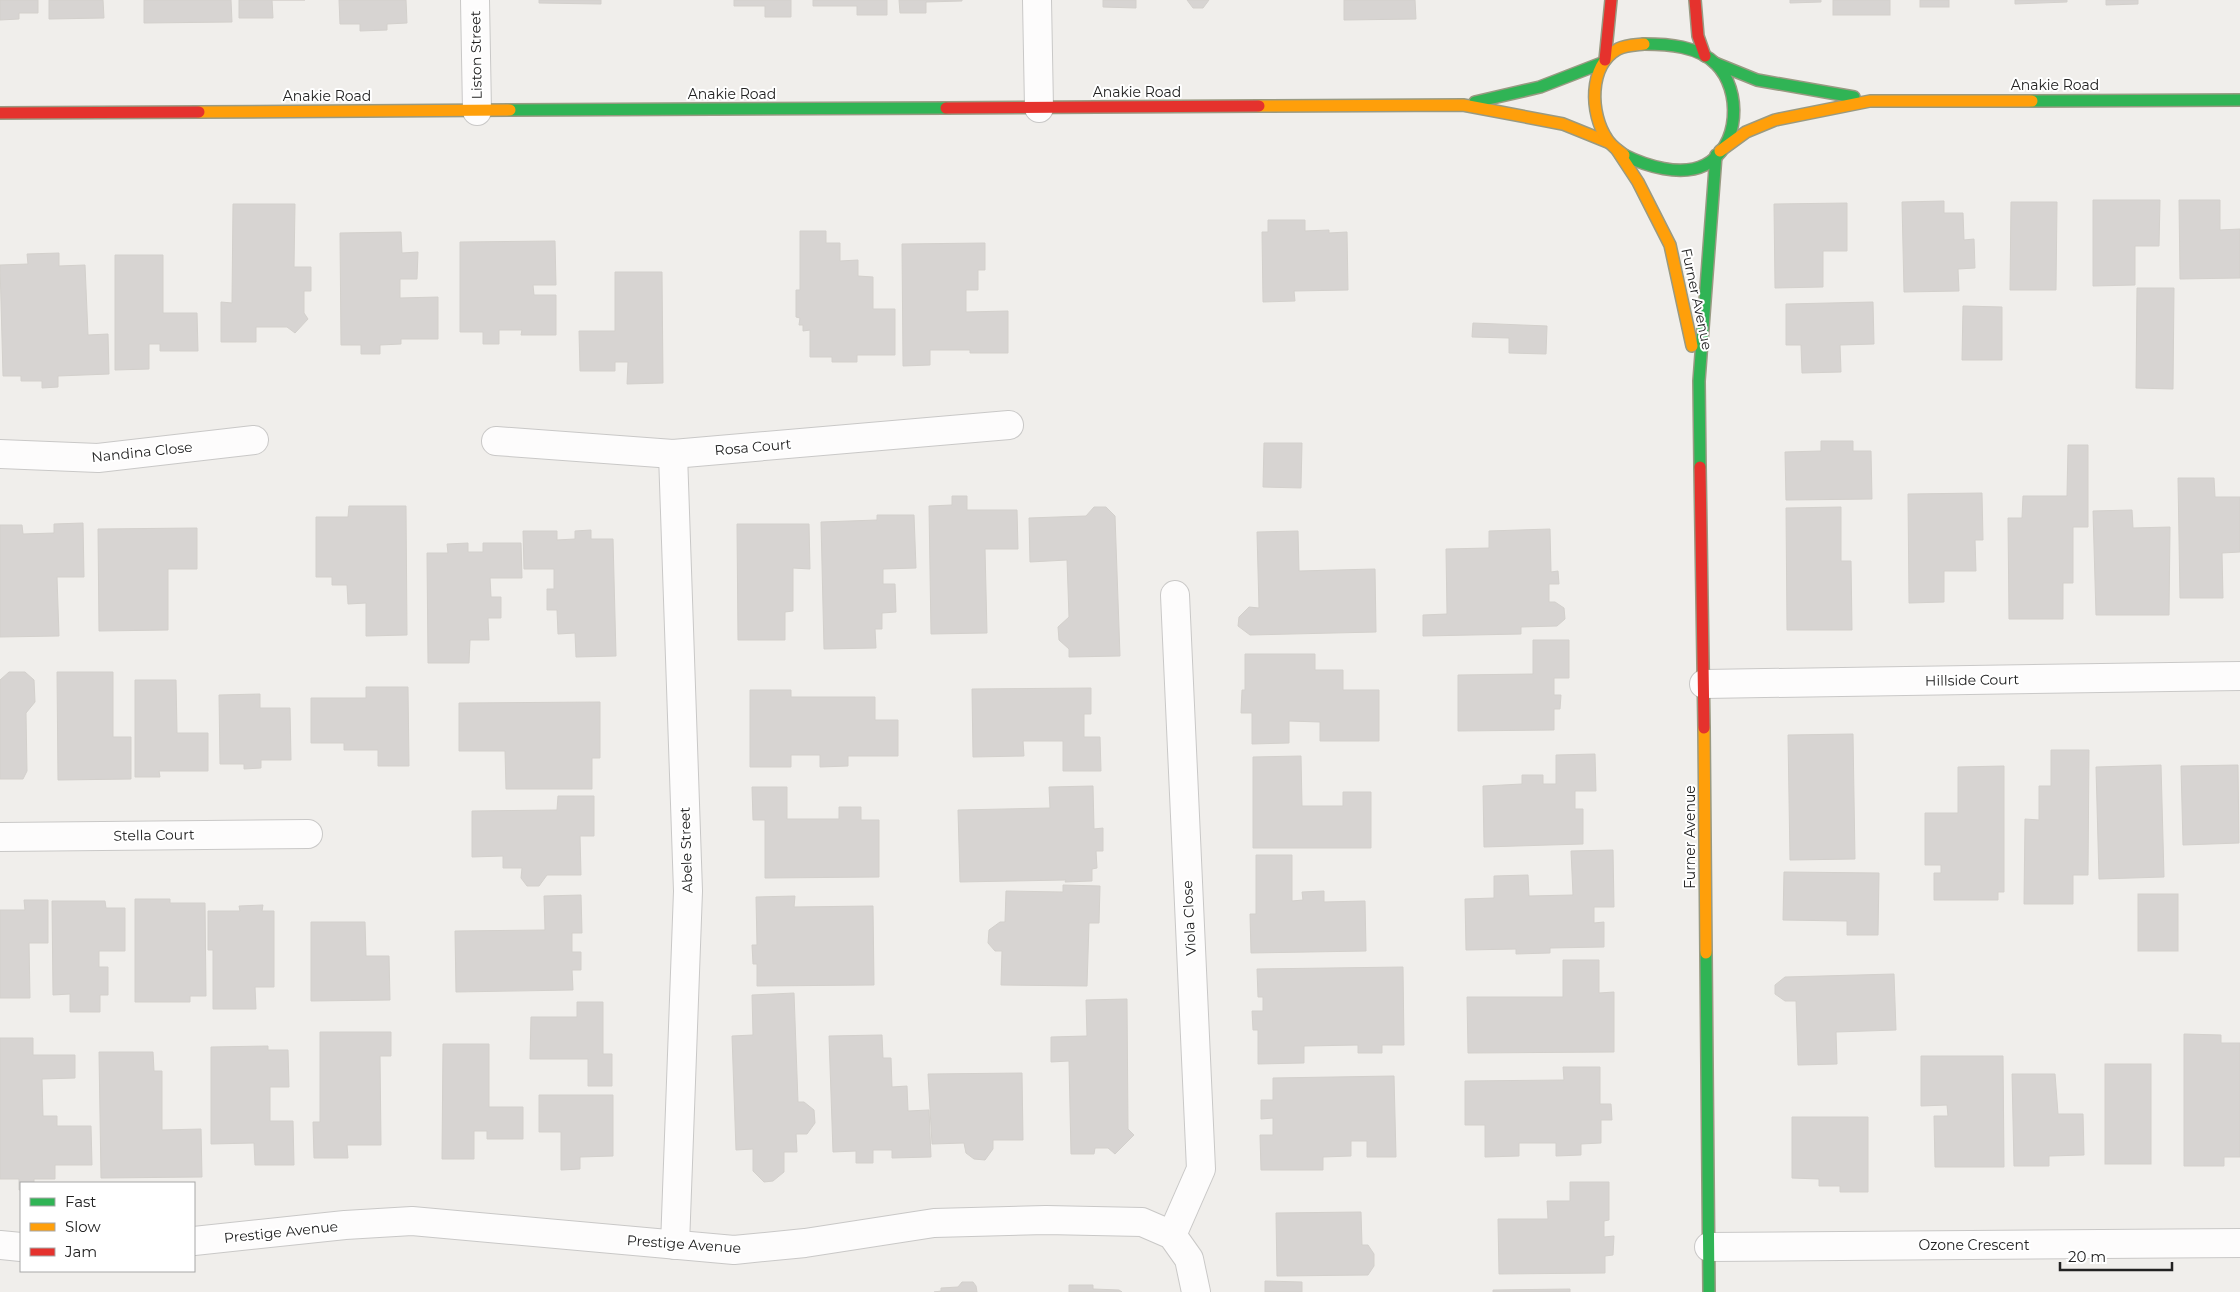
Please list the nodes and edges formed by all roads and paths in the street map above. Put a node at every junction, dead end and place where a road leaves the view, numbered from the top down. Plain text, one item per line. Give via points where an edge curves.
1 (476, 0) edge
2 (1037, 0) edge
3 (1611, 0) edge
4 (1695, 0) edge
5 (1705, 56) junction
6 (1603, 61) junction
7 (1715, 63) junction
8 (2240, 100) edge
9 (1870, 101) junction
10 (1463, 105) junction
11 (1039, 108) junction
12 (477, 111) junction
13 (0, 113) edge
14 (1613, 145) junction
15 (1718, 153) junction
16 (1699, 381) junction
17 (1009, 425) dead end
18 (254, 440) dead end
19 (496, 441) dead end
20 (0, 454) edge
21 (673, 454) junction
22 (1174, 595) dead end
23 (2240, 676) edge
24 (1704, 684) junction
25 (308, 834) dead end
26 (0, 837) edge
27 (1172, 1235) junction
28 (195, 1241) edge
29 (2240, 1243) edge
30 (0, 1245) edge
31 (675, 1245) junction
32 (20, 1247) edge
33 (1709, 1247) junction
34 (1196, 1292) edge
35 (1709, 1292) edge

1 - 12 street, Liston Street
2 - 11 street
3 - 6 main road
4 - 5 main road via 1698,36
5 - 6 main road via 1675,46 1644,44 1621,48
5 - 7 main road
6 - 10 main road, Anakie Road via 1540,87
6 - 14 main road via 1597,77 1595,102 1601,125
7 - 9 main road, Anakie Road via 1757,80
7 - 15 main road via 1728,78 1734,104 1732,128
8 - 9 main road, Anakie Road
9 - 15 main road, Anakie Road via 1775,120 1746,132
10 - 11 main road, Anakie Road
10 - 14 main road, Anakie Road via 1563,124
11 - 12 main road, Anakie Road
12 - 13 main road, Anakie Road
14 - 15 main road via 1641,162 1676,169 1698,167
14 - 16 main road, Furner Avenue via 1638,182 1670,245
15 - 16 main road, Furner Avenue
16 - 24 main road, Furner Avenue
17 - 21 street, Rosa Court
18 - 20 street, Nandina Close via 98,458
19 - 21 street, Rosa Court
21 - 31 street, Abele Street via 688,891
22 - 27 street, Viola Close via 1201,1169
23 - 24 street, Hillside Court
24 - 33 main road, Furner Avenue
25 - 26 street, Stella Court
27 - 31 street, Prestige Avenue via 1142,1222 1046,1220 934,1223 805,1243 734,1250
27 - 34 street via 1189,1258
28 - 31 street, Prestige Avenue via 412,1221
29 - 33 street, Ozone Crescent
30 - 32 street
33 - 35 main road, Furner Avenue

